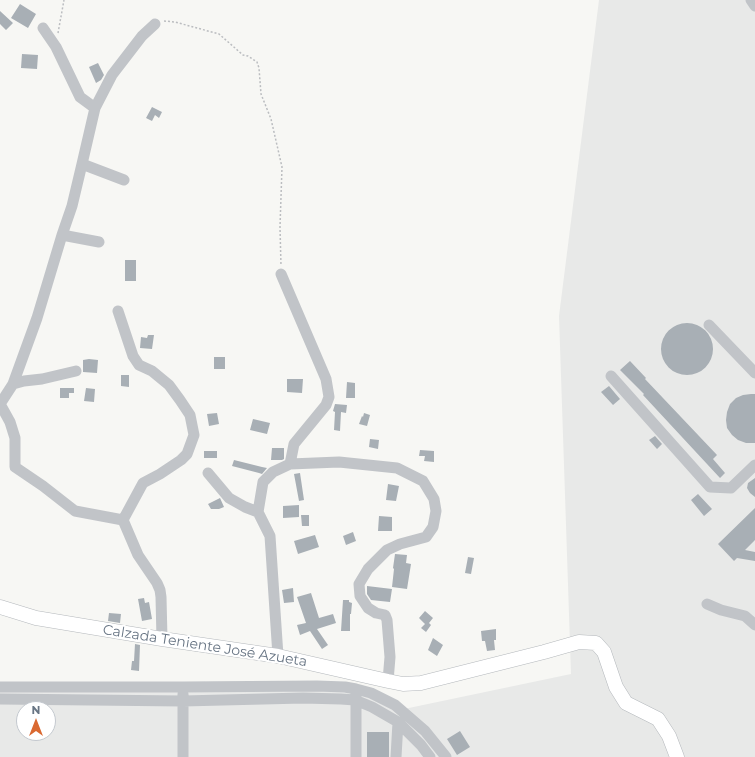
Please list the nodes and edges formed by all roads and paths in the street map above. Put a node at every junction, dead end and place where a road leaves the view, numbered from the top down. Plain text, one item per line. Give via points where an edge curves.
1 (64, 0) edge
2 (751, 0) edge
3 (755, 6) edge
4 (155, 24) joint
5 (43, 28) dead end
6 (56, 47) junction
7 (95, 108) junction
8 (82, 164) junction
9 (124, 180) dead end
10 (62, 235) junction
11 (99, 242) dead end
12 (281, 274) joint
13 (118, 311) dead end
14 (709, 325) dead end
15 (76, 371) dead end
16 (755, 373) edge
17 (611, 376) dead end
18 (13, 384) junction
19 (0, 404) edge
20 (290, 464) junction
21 (755, 465) edge
22 (208, 473) dead end
23 (258, 512) junction
24 (123, 520) junction
25 (707, 604) dead end
26 (0, 607) edge
27 (755, 625) edge
28 (162, 639) junction
29 (278, 656) junction
30 (388, 682) junction
31 (0, 687) edge
32 (44, 687) junction
33 (183, 687) junction
34 (356, 689) junction
35 (0, 699) edge
36 (44, 700) junction
37 (355, 700) junction
38 (183, 701) junction
39 (398, 722) junction
40 (397, 756) edge
41 (183, 757) edge
42 (356, 757) edge
43 (430, 757) edge
44 (446, 757) edge
45 (676, 757) edge

1 - 6 path
2 - 3 street
4 - 7 street via 142,36 112,75
4 - 12 path via 163,21 175,22 219,34 243,55 257,62 261,94 271,119 282,167
5 - 6 street
6 - 7 street via 80,97
7 - 8 street
8 - 9 street
8 - 10 street
10 - 11 street
10 - 18 street via 37,318
12 - 20 street via 326,379 329,397 294,444
13 - 24 street via 133,356 139,365 152,371 169,385 190,415 194,435 181,460 143,483
14 - 16 street
15 - 18 street
17 - 21 street via 710,488 731,488
18 - 19 street
19 - 24 street via 15,438 15,467 76,512
20 - 23 street via 273,472 263,482
20 - 30 street via 339,462 397,468 423,481 434,499 436,511 433,527 426,537 386,550 368,569 359,584 360,596 368,608 385,615 387,620 390,658
22 - 23 street via 229,498
23 - 29 street via 270,536
24 - 28 street via 138,555 160,590
25 - 27 street via 745,616
26 - 28 main road, Calzada Teniente José Azueta via 36,618
28 - 29 main road, Calzada Teniente José Azueta
29 - 30 main road, Calzada Teniente José Azueta
30 - 45 main road, Calzada Teniente José Azueta via 421,683 579,642 596,643 604,652 616,687 626,703 658,719 669,736
31 - 32 street
32 - 33 street
32 - 36 street
33 - 34 street via 317,686
33 - 38 street
34 - 37 street
34 - 44 street via 395,705 426,731
35 - 36 street
36 - 38 street
37 - 38 street via 303,698
37 - 39 street
37 - 42 street
38 - 41 street
39 - 40 street
39 - 43 street

